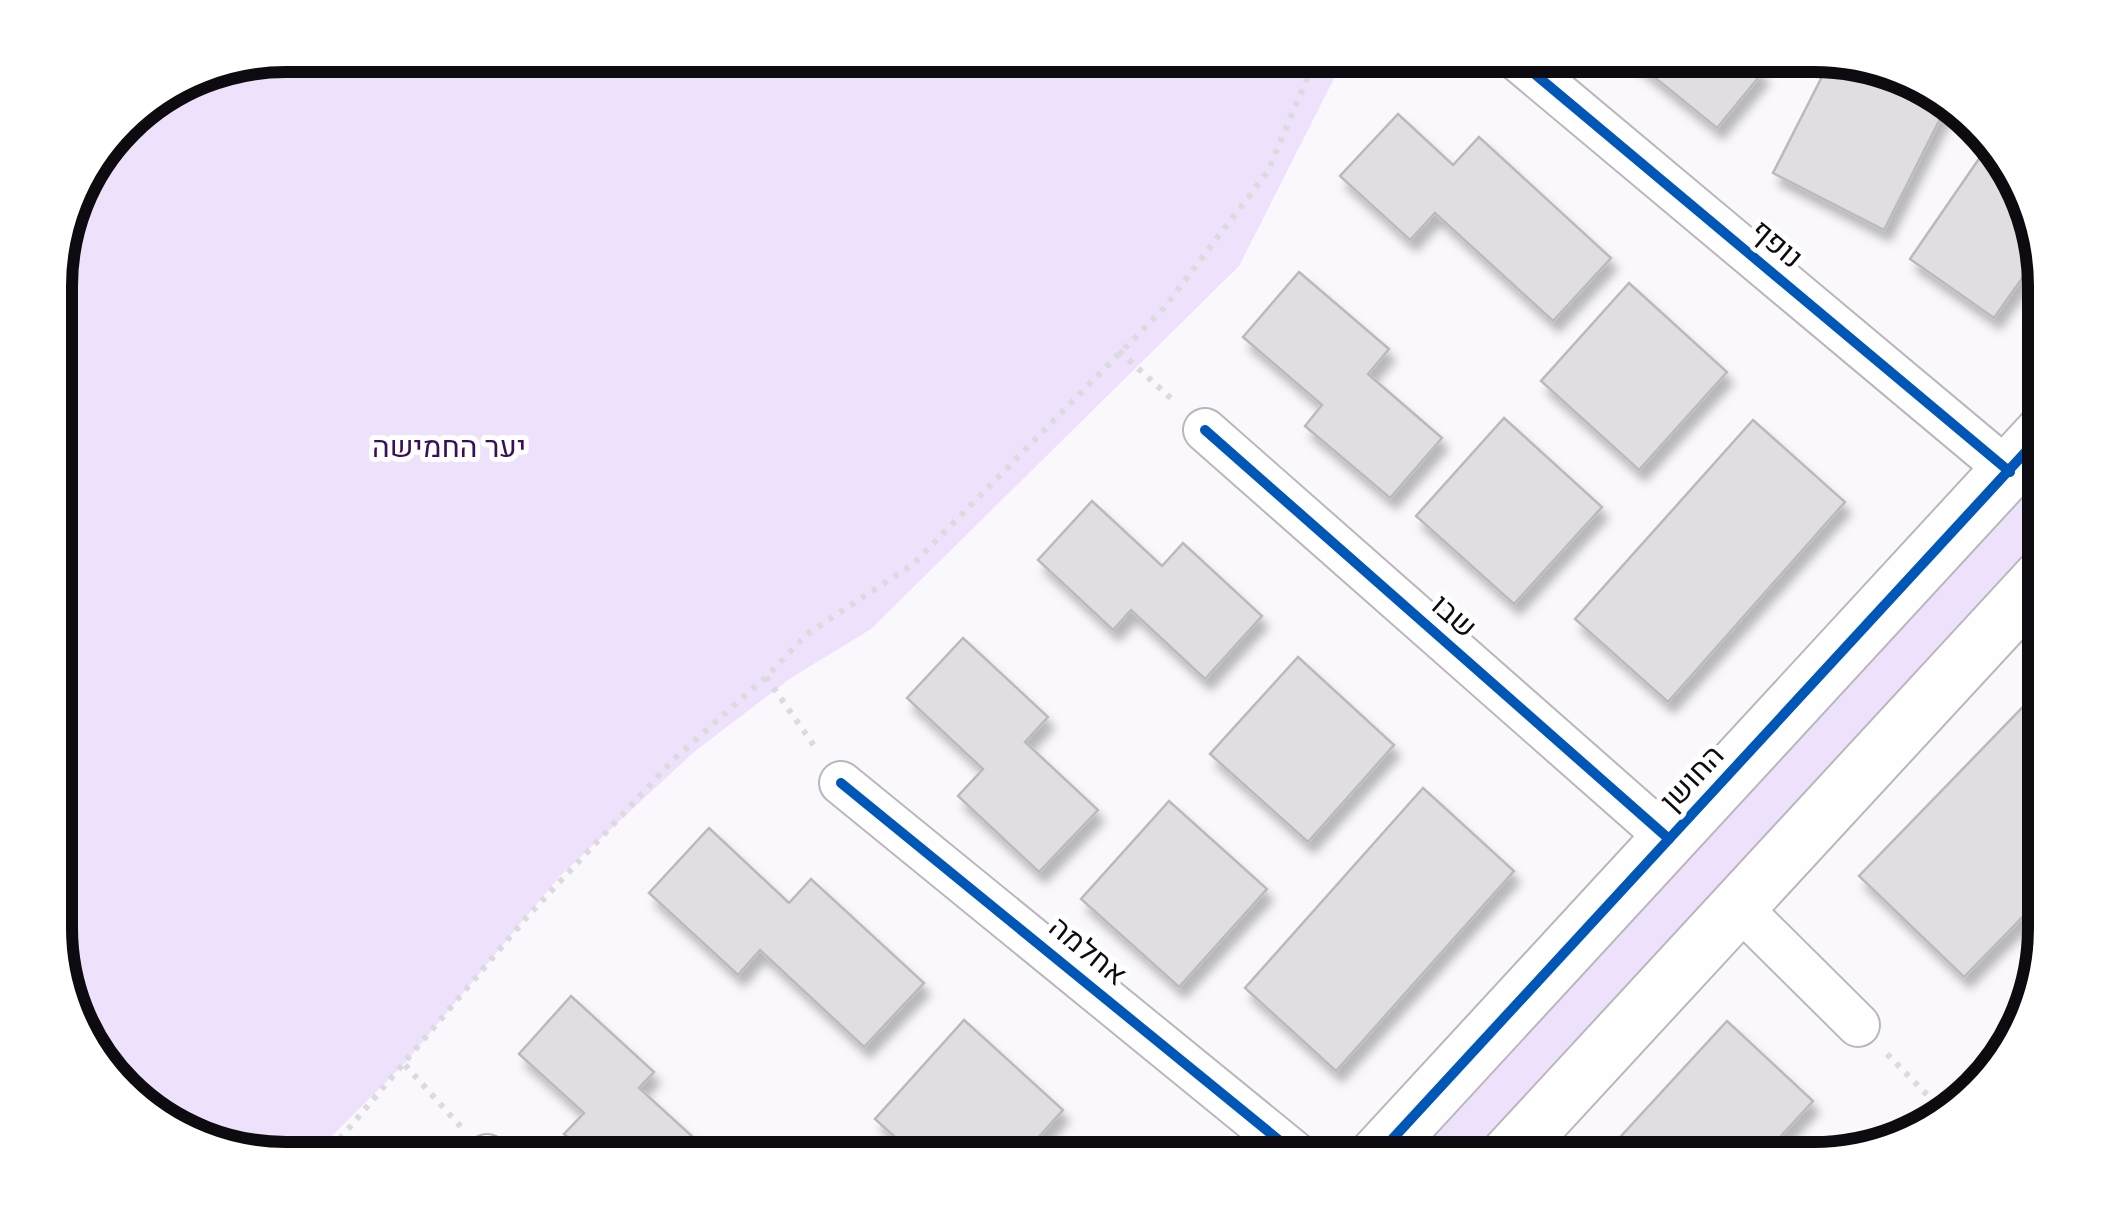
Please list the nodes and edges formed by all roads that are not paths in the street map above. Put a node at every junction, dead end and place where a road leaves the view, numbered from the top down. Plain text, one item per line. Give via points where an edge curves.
1 (1532, 72) edge
2 (1205, 430) road end
3 (2028, 452) edge
4 (2010, 472) junction
5 (2028, 593) edge
6 (841, 783) road end
7 (1670, 839) junction
8 (1738, 906) junction
9 (1858, 1025) road end
10 (1280, 1141) edge
11 (1390, 1141) edge
12 (1521, 1141) edge

1 - 4 street, נופף
2 - 7 street, שבו
3 - 4 street, החושן
4 - 7 street, החושן
5 - 8 street
6 - 10 street, אחלמה
7 - 11 street, החושן
8 - 9 street
8 - 12 street

